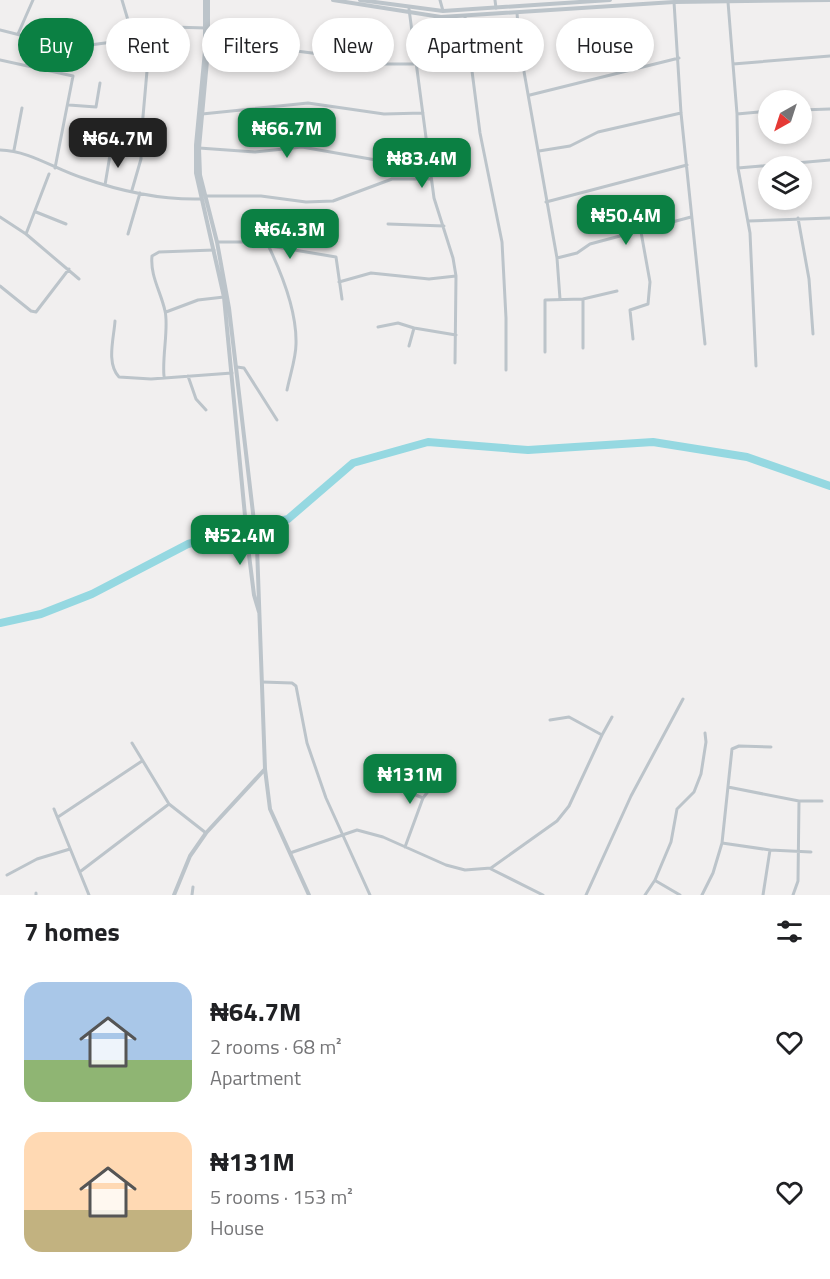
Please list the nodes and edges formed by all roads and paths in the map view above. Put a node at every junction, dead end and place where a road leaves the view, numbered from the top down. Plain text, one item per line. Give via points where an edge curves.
1 (33, 0) edge
2 (122, 0) edge
3 (200, 0) edge
4 (333, 0) edge
5 (360, 0) edge
6 (440, 0) edge
7 (495, 0) edge
8 (610, 0) edge
9 (830, 0) edge
10 (206, 1) edge
11 (383, 2) edge
12 (556, 2) edge
13 (674, 2) junction
14 (728, 2) junction
15 (496, 8) junction
16 (409, 11) junction
17 (443, 11) junction
18 (517, 13) junction
19 (465, 17) junction
20 (25, 18) edge
21 (127, 18) edge
22 (206, 18) edge
23 (207, 18) edge
24 (410, 18) edge
25 (0, 30) edge
26 (18, 34) edge
27 (300, 51) edge
28 (830, 56) edge
29 (679, 58) junction
30 (0, 60) edge
31 (406, 64) edge
32 (732, 64) junction
33 (147, 72) edge
34 (202, 72) edge
35 (206, 72) edge
36 (415, 72) edge
37 (100, 83) dead end
38 (530, 94) junction
39 (69, 105) junction
40 (22, 108) dead end
41 (830, 109) edge
42 (812, 110) edge
43 (758, 112) edge
44 (423, 113) junction
45 (681, 113) junction
46 (202, 114) junction
47 (737, 114) junction
48 (199, 148) junction
49 (111, 149) dead end
50 (0, 150) edge
51 (14, 150) junction
52 (539, 151) junction
53 (376, 160) dead end
54 (830, 160) edge
55 (687, 165) junction
56 (56, 168) junction
57 (738, 168) junction
58 (49, 174) dead end
59 (431, 178) junction
60 (105, 185) junction
61 (132, 190) junction
62 (140, 193) junction
63 (205, 198) junction
64 (546, 202) junction
65 (36, 212) junction
66 (0, 217) edge
67 (691, 217) junction
68 (798, 218) junction
69 (830, 218) edge
70 (748, 221) junction
71 (66, 224) dead end
72 (388, 224) dead end
73 (444, 226) junction
74 (641, 232) junction
75 (26, 234) junction
76 (128, 234) dead end
77 (217, 242) junction
78 (268, 245) junction
79 (214, 250) junction
80 (557, 258) junction
81 (69, 270) junction
82 (456, 276) junction
83 (79, 279) dead end
84 (339, 282) junction
85 (0, 286) edge
86 (617, 291) dead end
87 (224, 297) junction
88 (342, 299) dead end
89 (583, 299) junction
90 (560, 300) junction
91 (165, 312) junction
92 (115, 321) dead end
93 (378, 327) dead end
94 (414, 328) junction
95 (813, 334) dead end
96 (456, 335) junction
97 (633, 339) dead end
98 (705, 344) dead end
99 (409, 346) dead end
100 (583, 348) dead end
101 (545, 352) dead end
102 (454, 363) dead end
103 (756, 366) dead end
104 (237, 367) junction
105 (506, 370) dead end
106 (232, 373) junction
107 (164, 376) junction
108 (188, 376) junction
109 (287, 390) dead end
110 (206, 410) dead end
111 (278, 420) dead end
112 (260, 615) junction
113 (262, 682) junction
114 (682, 699) dead end
115 (612, 717) dead end
116 (550, 720) dead end
117 (705, 733) dead end
118 (602, 735) junction
119 (132, 743) dead end
120 (771, 747) dead end
121 (142, 761) junction
122 (265, 769) junction
123 (438, 777) dead end
124 (381, 781) dead end
125 (728, 787) junction
126 (423, 798) junction
127 (799, 801) junction
128 (822, 801) dead end
129 (169, 804) junction
130 (54, 809) dead end
131 (58, 817) junction
132 (206, 833) junction
133 (344, 834) junction
134 (722, 843) junction
135 (405, 847) junction
136 (70, 849) junction
137 (770, 850) junction
138 (797, 852) junction
139 (811, 852) dead end
140 (290, 853) junction
141 (491, 868) junction
142 (81, 870) junction
143 (7, 875) dead end
144 (655, 880) junction
145 (193, 887) dead end
146 (89, 895) edge
147 (174, 895) edge
148 (192, 895) edge
149 (309, 895) edge
150 (370, 895) edge
151 (543, 895) edge
152 (586, 895) edge
153 (645, 895) edge
154 (680, 895) edge
155 (702, 895) edge
156 (763, 895) edge
157 (793, 895) edge

1 - 20 street
2 - 21 street
3 - 10 street
4 - 16 street
5 - 11 street
6 - 17 street
7 - 15 street
8 - 12 street
9 - 14 street
10 - 22 street
10 - 23 street
11 - 16 street
12 - 15 street
13 - 14 street
13 - 18 street
13 - 29 street
14 - 32 street
15 - 17 street
16 - 17 street
16 - 19 street
16 - 24 street
18 - 19 street
18 - 38 street
19 - 105 street via 480,133 502,242
25 - 26 street
27 - 31 street via 367,64
28 - 32 street
29 - 38 street
29 - 45 street
30 - 39 street via 73,76
32 - 47 street
33 - 61 street via 141,159
34 - 63 street via 196,173
35 - 46 street
36 - 44 street
37 - 39 street via 96,107
38 - 52 street
39 - 56 street
40 - 51 street
41 - 42 street
43 - 47 street
44 - 46 street via 384,114 308,103
44 - 59 street
45 - 52 street via 598,132 570,146
45 - 55 street
46 - 48 street
47 - 57 street
48 - 53 street via 255,152 302,147
48 - 63 street
49 - 60 street
50 - 51 street
51 - 56 street
52 - 64 street
54 - 57 street
55 - 64 street
55 - 67 street
56 - 60 street
57 - 70 street
58 - 65 street
59 - 63 street via 392,179 333,201 261,196
59 - 73 street
60 - 61 street
61 - 62 street
62 - 63 street via 183,200
62 - 76 street
63 - 77 street
63 - 79 street
64 - 80 street
65 - 71 street
65 - 75 street
66 - 75 street
67 - 74 street
67 - 98 street
68 - 69 street
68 - 70 street
68 - 95 street via 809,279
70 - 103 street
72 - 73 street
73 - 82 street
74 - 80 street via 590,244 577,253
74 - 97 street via 650,282 648,304 630,310
75 - 81 street
77 - 78 street
77 - 104 street
78 - 84 street via 336,257
78 - 109 street via 280,271 294,322 296,344
79 - 87 street
79 - 91 street via 159,252 152,256
80 - 90 street
81 - 83 street
81 - 85 street via 36,312
82 - 84 street via 429,279 371,273
82 - 96 street
84 - 88 street
86 - 89 street
87 - 91 street via 198,300
87 - 106 street
89 - 90 street
89 - 100 street
90 - 101 street via 545,300
91 - 107 street
92 - 107 street via 112,361 116,375 151,379
93 - 94 street via 398,323
94 - 96 street
94 - 99 street
96 - 102 street
104 - 111 street via 244,368
104 - 112 street via 257,547
106 - 108 street
106 - 112 street via 248,547
107 - 108 street
108 - 110 street via 196,399
112 - 113 street
113 - 122 street
113 - 133 street via 296,686 307,743 326,798
114 - 152 street via 631,796
115 - 118 street
116 - 118 street via 568,717
117 - 144 street via 701,774 694,792 676,813
118 - 141 street via 558,821
119 - 121 street
120 - 125 street via 733,748
121 - 129 street
121 - 131 street
122 - 132 street
122 - 140 street via 270,809
123 - 126 street
124 - 126 street
125 - 127 street
125 - 134 street
126 - 135 street
127 - 128 street
127 - 138 street
129 - 132 street
129 - 142 street
130 - 131 street
131 - 136 street
132 - 147 street via 190,856
133 - 135 street via 365,831
133 - 140 street
133 - 150 street
134 - 137 street
134 - 155 street
135 - 141 street via 454,867
136 - 142 street
136 - 143 street via 37,859
137 - 138 street
137 - 156 street
138 - 139 street
138 - 157 street via 798,881
140 - 149 street
141 - 151 street
142 - 146 street
144 - 153 street
144 - 154 street
145 - 148 street

